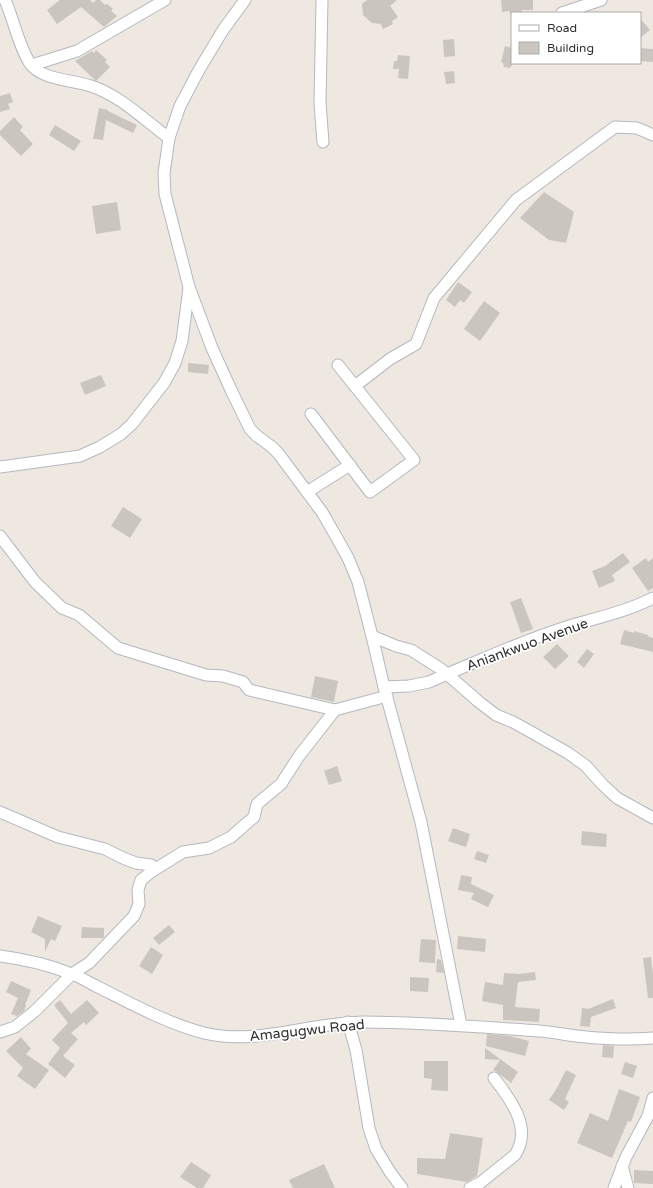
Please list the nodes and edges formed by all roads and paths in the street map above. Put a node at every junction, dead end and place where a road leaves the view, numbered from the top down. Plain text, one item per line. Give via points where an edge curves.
1 (5, 0) edge
2 (165, 0) edge
3 (244, 0) edge
4 (322, 0) edge
5 (601, 0) edge
6 (565, 12) edge
7 (32, 65) junction
8 (653, 136) edge
9 (169, 138) junction
10 (323, 142) dead end
11 (189, 287) junction
12 (338, 365) dead end
13 (355, 386) junction
14 (311, 414) dead end
15 (350, 465) junction
16 (0, 467) edge
17 (307, 492) junction
18 (0, 536) edge
19 (653, 598) edge
20 (372, 636) junction
21 (447, 674) junction
22 (386, 691) junction
23 (335, 710) junction
24 (0, 812) edge
25 (653, 818) edge
26 (154, 870) junction
27 (0, 956) edge
28 (72, 974) junction
29 (348, 1022) junction
30 (461, 1025) junction
31 (0, 1032) edge
32 (653, 1038) edge
33 (494, 1078) dead end
34 (653, 1098) edge
35 (622, 1166) junction
36 (402, 1188) edge
37 (470, 1188) edge
38 (614, 1188) edge
39 (628, 1188) edge

1 - 7 street via 24,51
2 - 7 street via 77,51
3 - 9 street via 198,70 180,106
4 - 10 street via 320,103
5 - 6 street
7 - 9 street via 48,76 106,92 130,107
8 - 13 street via 637,128 615,127 516,200 434,298 416,344 390,359
9 - 11 street via 164,173 165,194
11 - 16 street via 182,341 175,363 164,383 132,424 100,447 80,456
11 - 17 street via 212,348 250,429 278,453
12 - 13 street
13 - 15 street via 414,460 370,492
14 - 15 street
15 - 17 street
17 - 20 street via 322,512 348,558 358,582
18 - 23 street via 35,582 62,608 79,615 118,648 243,682 249,690
19 - 21 street, Aniankwuo Avenue via 624,611 549,633
20 - 21 street via 411,650
20 - 22 street
21 - 22 street, Aniankwuo Avenue via 429,682
21 - 25 street via 496,715 568,753 586,766 617,798
22 - 23 street, Aniankwuo Avenue
22 - 30 street via 421,822
23 - 26 street via 281,784 258,804 254,817 232,837 209,848 183,852
24 - 26 street via 58,837 93,845 136,863 151,865
26 - 28 street via 141,880 138,890 139,904 134,916 89,963
27 - 28 street, Amagugwu Road
28 - 29 street, Amagugwu Road via 156,1015 204,1033 261,1036
28 - 31 street via 35,1011 16,1026
29 - 30 street, Amagugwu Road
29 - 36 street via 356,1050 369,1128 376,1149
30 - 32 street, Amagugwu Road via 585,1037
33 - 37 street via 511,1099 521,1123 519,1149 480,1183
34 - 35 street via 648,1116
35 - 38 street
35 - 39 street

